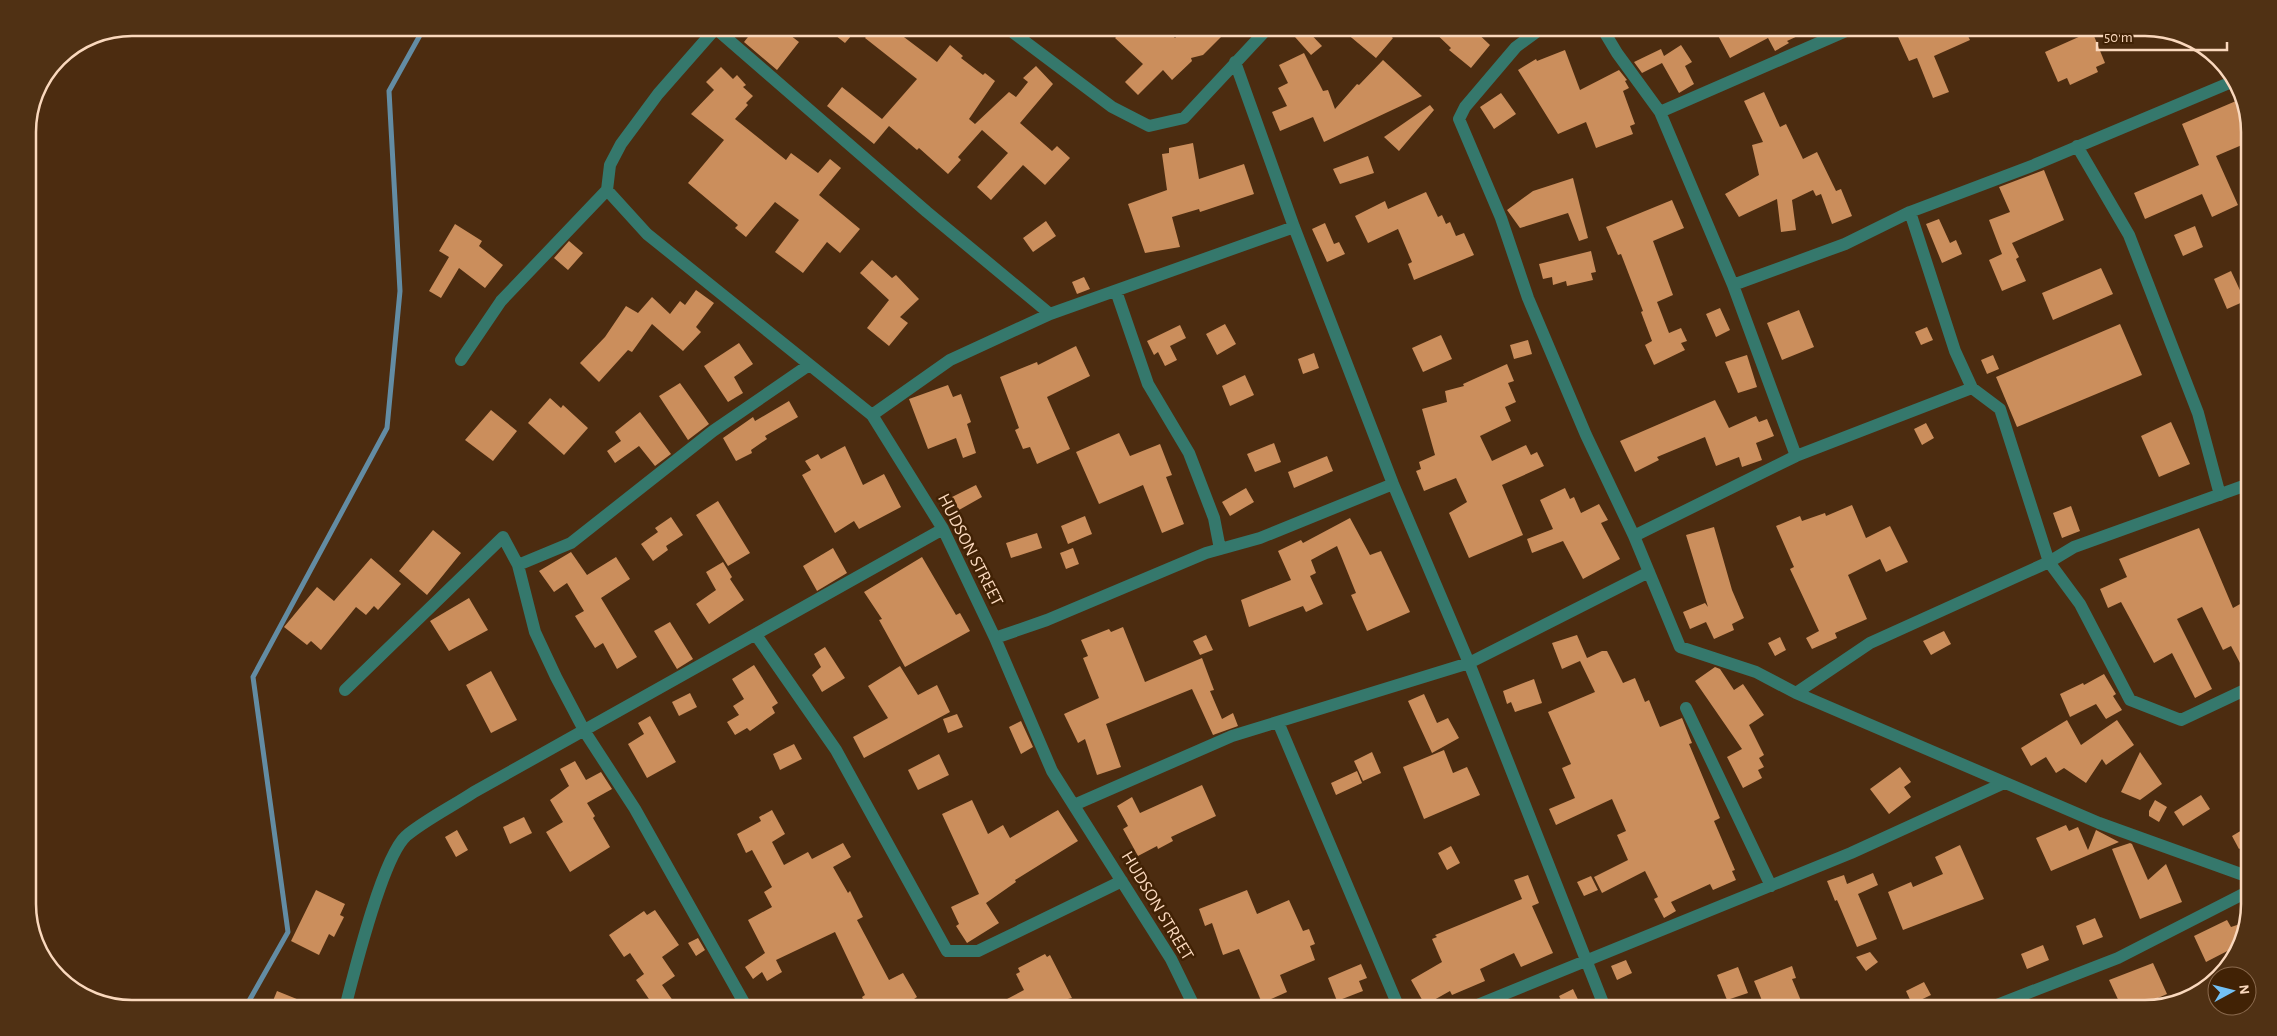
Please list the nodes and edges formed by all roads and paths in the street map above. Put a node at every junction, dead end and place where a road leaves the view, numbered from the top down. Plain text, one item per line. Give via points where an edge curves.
1 (708, 36) edge
2 (724, 36) edge
3 (1019, 36) edge
4 (1260, 36) edge
5 (1531, 36) edge
6 (1607, 36) edge
7 (1835, 36) edge
8 (1236, 62) junction
9 (2228, 84) edge
10 (1660, 112) junction
11 (2078, 146) junction
12 (607, 190) junction
13 (1910, 212) junction
14 (1294, 227) junction
15 (1733, 285) junction
16 (1116, 290) junction
17 (1050, 314) junction
18 (461, 360) dead end
19 (809, 365) junction
20 (1972, 388) junction
21 (872, 415) junction
22 (1796, 456) junction
23 (1393, 484) junction
24 (2241, 487) edge
25 (2220, 495) junction
26 (943, 529) junction
27 (1634, 536) junction
28 (1220, 549) junction
29 (2049, 562) junction
30 (518, 565) junction
31 (1649, 572) junction
32 (756, 635) junction
33 (995, 638) junction
34 (1469, 663) junction
35 (345, 690) dead end
36 (2241, 692) edge
37 (1796, 693) junction
38 (1686, 708) dead end
39 (1278, 722) junction
40 (585, 732) junction
41 (2004, 783) junction
42 (1074, 805) junction
43 (2241, 871) edge
44 (1122, 881) junction
45 (1771, 886) junction
46 (2241, 896) edge
47 (1586, 962) junction
48 (347, 1000) edge
49 (742, 1000) edge
50 (1191, 1000) edge
51 (1395, 1000) edge
52 (1490, 1000) edge
53 (1602, 1000) edge
54 (2010, 1000) edge

1 - 12 street via 658,94 621,144 610,165
2 - 17 street
3 - 8 street via 1112,106 1149,126 1184,118
4 - 8 street
5 - 27 street via 1516,47 1459,119 1501,218 1528,298 1586,435
6 - 10 street
7 - 10 street
8 - 14 street
9 - 11 street
10 - 15 street
11 - 13 street
11 - 25 street via 2132,244 2198,413
12 - 18 street via 501,301
12 - 19 street, HUDSON STREET via 647,234
13 - 15 street via 1845,244
13 - 20 street via 1955,351
14 - 16 street
14 - 23 street
15 - 22 street
16 - 17 street
16 - 28 street via 1148,384 1189,453 1214,518
17 - 21 street via 950,360
19 - 21 street, HUDSON STREET
19 - 30 street via 712,431 571,543
20 - 22 street
20 - 29 street via 2000,409
21 - 26 street, HUDSON STREET
22 - 27 street
23 - 28 street via 1260,538
23 - 34 street
24 - 25 street
25 - 29 street via 2074,547
26 - 32 street
26 - 33 street, HUDSON STREET
27 - 31 street
28 - 33 street
29 - 36 street via 2080,604 2130,700 2181,720
29 - 37 street via 1870,643
30 - 35 street via 503,537
30 - 40 street via 535,632
31 - 34 street
31 - 37 street via 1680,647 1756,672
32 - 40 street
32 - 44 street via 836,750 947,950 978,951
33 - 42 street, HUDSON STREET via 1052,771
34 - 39 street
34 - 47 street
37 - 41 street
38 - 45 street
39 - 42 street via 1232,736
39 - 51 street
40 - 48 street via 474,792 405,837 389,862
40 - 49 street via 635,809
41 - 43 street via 2099,823
41 - 45 street via 1852,854
42 - 44 street, HUDSON STREET
44 - 50 street, HUDSON STREET via 1171,959
45 - 47 street
46 - 54 street via 2118,958
47 - 52 street
47 - 53 street

